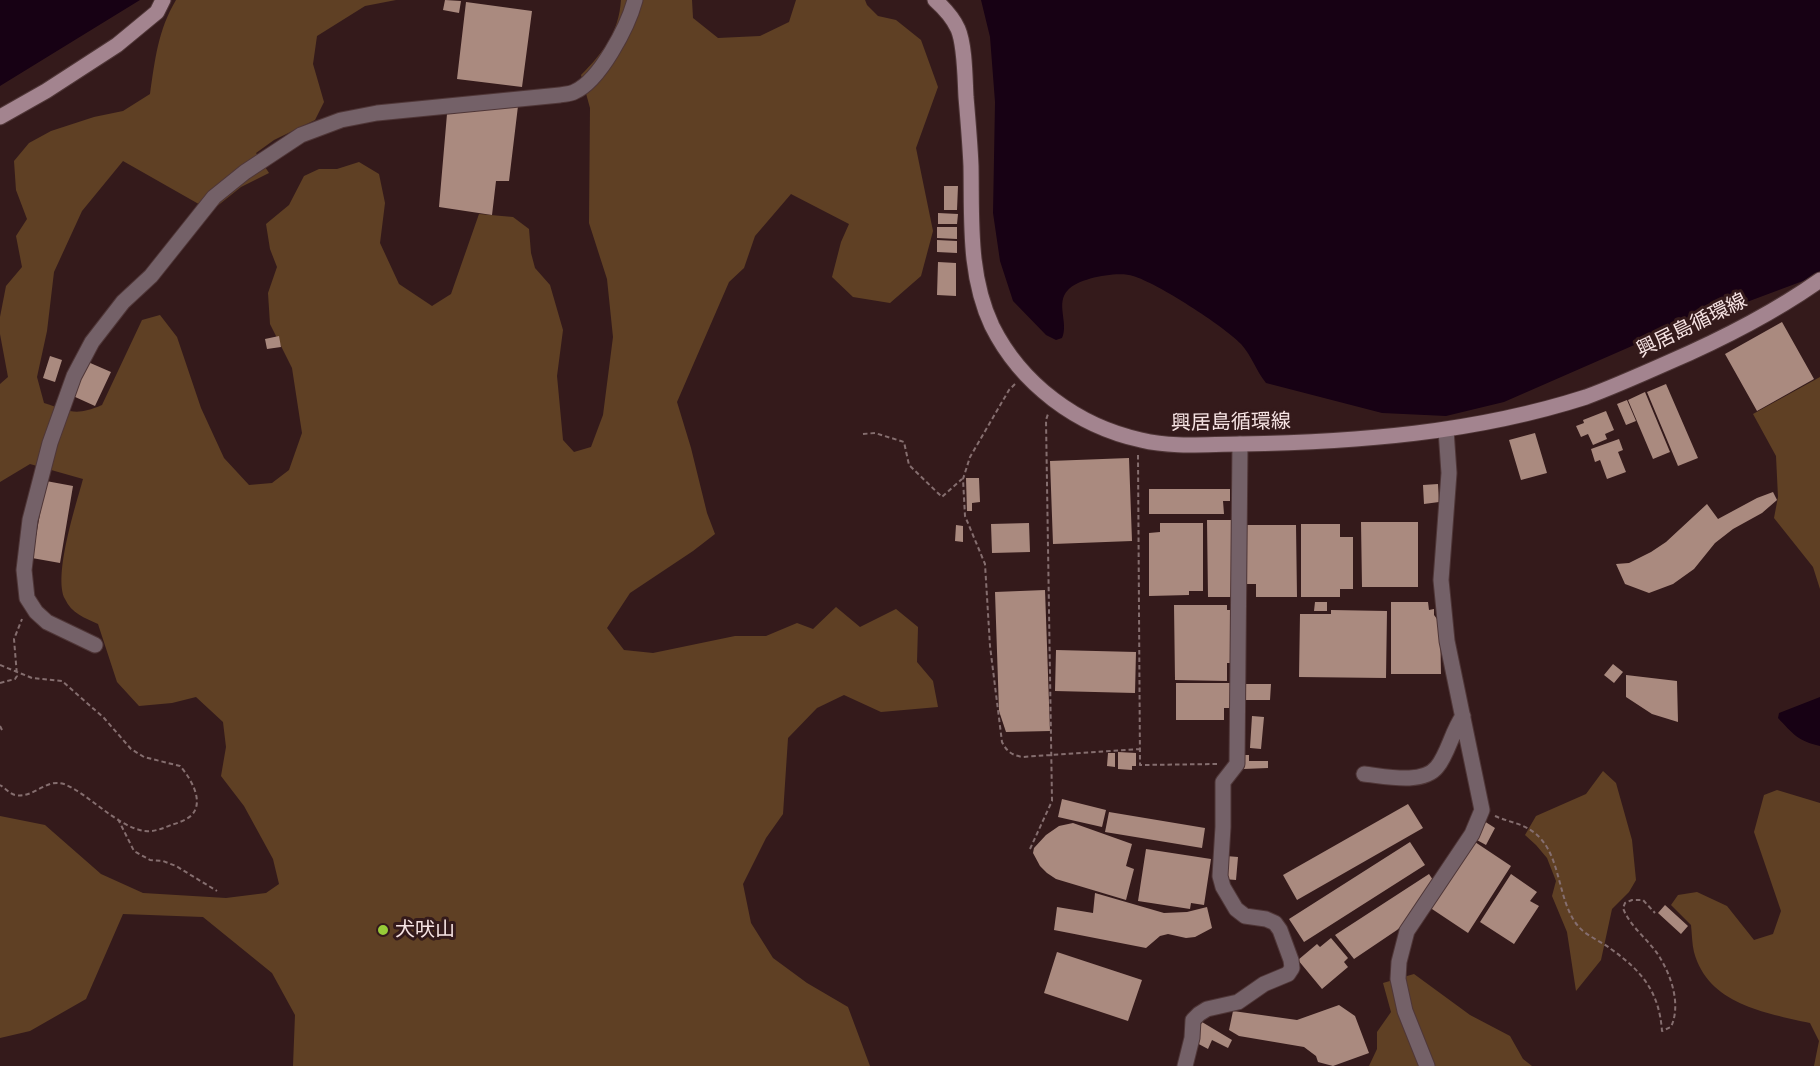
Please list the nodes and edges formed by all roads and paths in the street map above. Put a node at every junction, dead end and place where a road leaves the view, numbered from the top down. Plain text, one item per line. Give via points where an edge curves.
1 (163, 0) edge
2 (635, 0) edge
3 (935, 0) edge
4 (0, 117) edge
5 (1820, 280) edge
6 (1025, 374) junction
7 (1055, 401) junction
8 (1446, 430) junction
9 (863, 434) dead end
10 (1138, 440) junction
11 (1240, 444) junction
12 (963, 479) junction
13 (33, 606) junction
14 (95, 645) dead end
15 (0, 665) edge
16 (17, 672) junction
17 (0, 683) edge
18 (1462, 716) junction
19 (0, 726) edge
20 (3, 732) dead end
21 (1140, 749) junction
22 (1053, 755) junction
23 (1237, 764) junction
24 (1364, 774) dead end
25 (0, 785) edge
26 (1482, 810) junction
27 (118, 819) junction
28 (1030, 849) dead end
29 (217, 891) dead end
30 (1655, 913) dead end
31 (1185, 1066) edge
32 (1428, 1066) edge

1 - 4 main road via 157,12 117,45
2 - 13 street via 631,15 602,65 575,92 341,120 301,135 214,197 151,276 123,302 92,342 74,376 50,443 30,520 24,570 27,597
3 - 6 main road, 興居島循環線 via 959,30 977,281 992,326
5 - 8 main road, 興居島循環線 via 1790,301 1710,344 1596,393 1501,420
6 - 7 main road, 興居島循環線
6 - 12 path via 1008,390 970,457
7 - 10 main road, 興居島循環線 via 1087,421
7 - 22 path via 1046,420
8 - 11 main road, 興居島循環線 via 1346,440
8 - 18 street via 1449,473 1441,580 1447,641
9 - 12 path via 874,433 904,442 909,465 942,497
10 - 11 main road, 興居島循環線 via 1167,446
10 - 21 path
11 - 23 street
12 - 22 path via 965,516 985,564 1002,742 1014,756
13 - 14 street via 47,622
13 - 16 path via 22,617 14,639
15 - 16 path
16 - 17 path via 15,679
16 - 27 path via 62,681 104,718 131,749 144,758 180,766 195,788 195,811 156,831 143,831
18 - 24 street via 1437,767 1426,776
18 - 26 street
19 - 20 path
21 - 22 path
21 - 23 path via 1140,765
22 - 28 path via 1052,801
23 - 31 street via 1223,782 1222,887 1245,916 1275,923 1292,968 1238,1002 1199,1014 1193,1020
25 - 27 path via 14,795 24,795 51,783 63,784
26 - 30 path via 1529,829 1543,840 1578,927 1611,949 1646,981 1659,1006 1662,1032 1671,1028 1676,1016 1670,977 1623,908 1632,900 1643,900
26 - 32 street via 1472,834 1407,931 1399,963 1405,1011
27 - 29 path via 134,851 150,860 176,866

